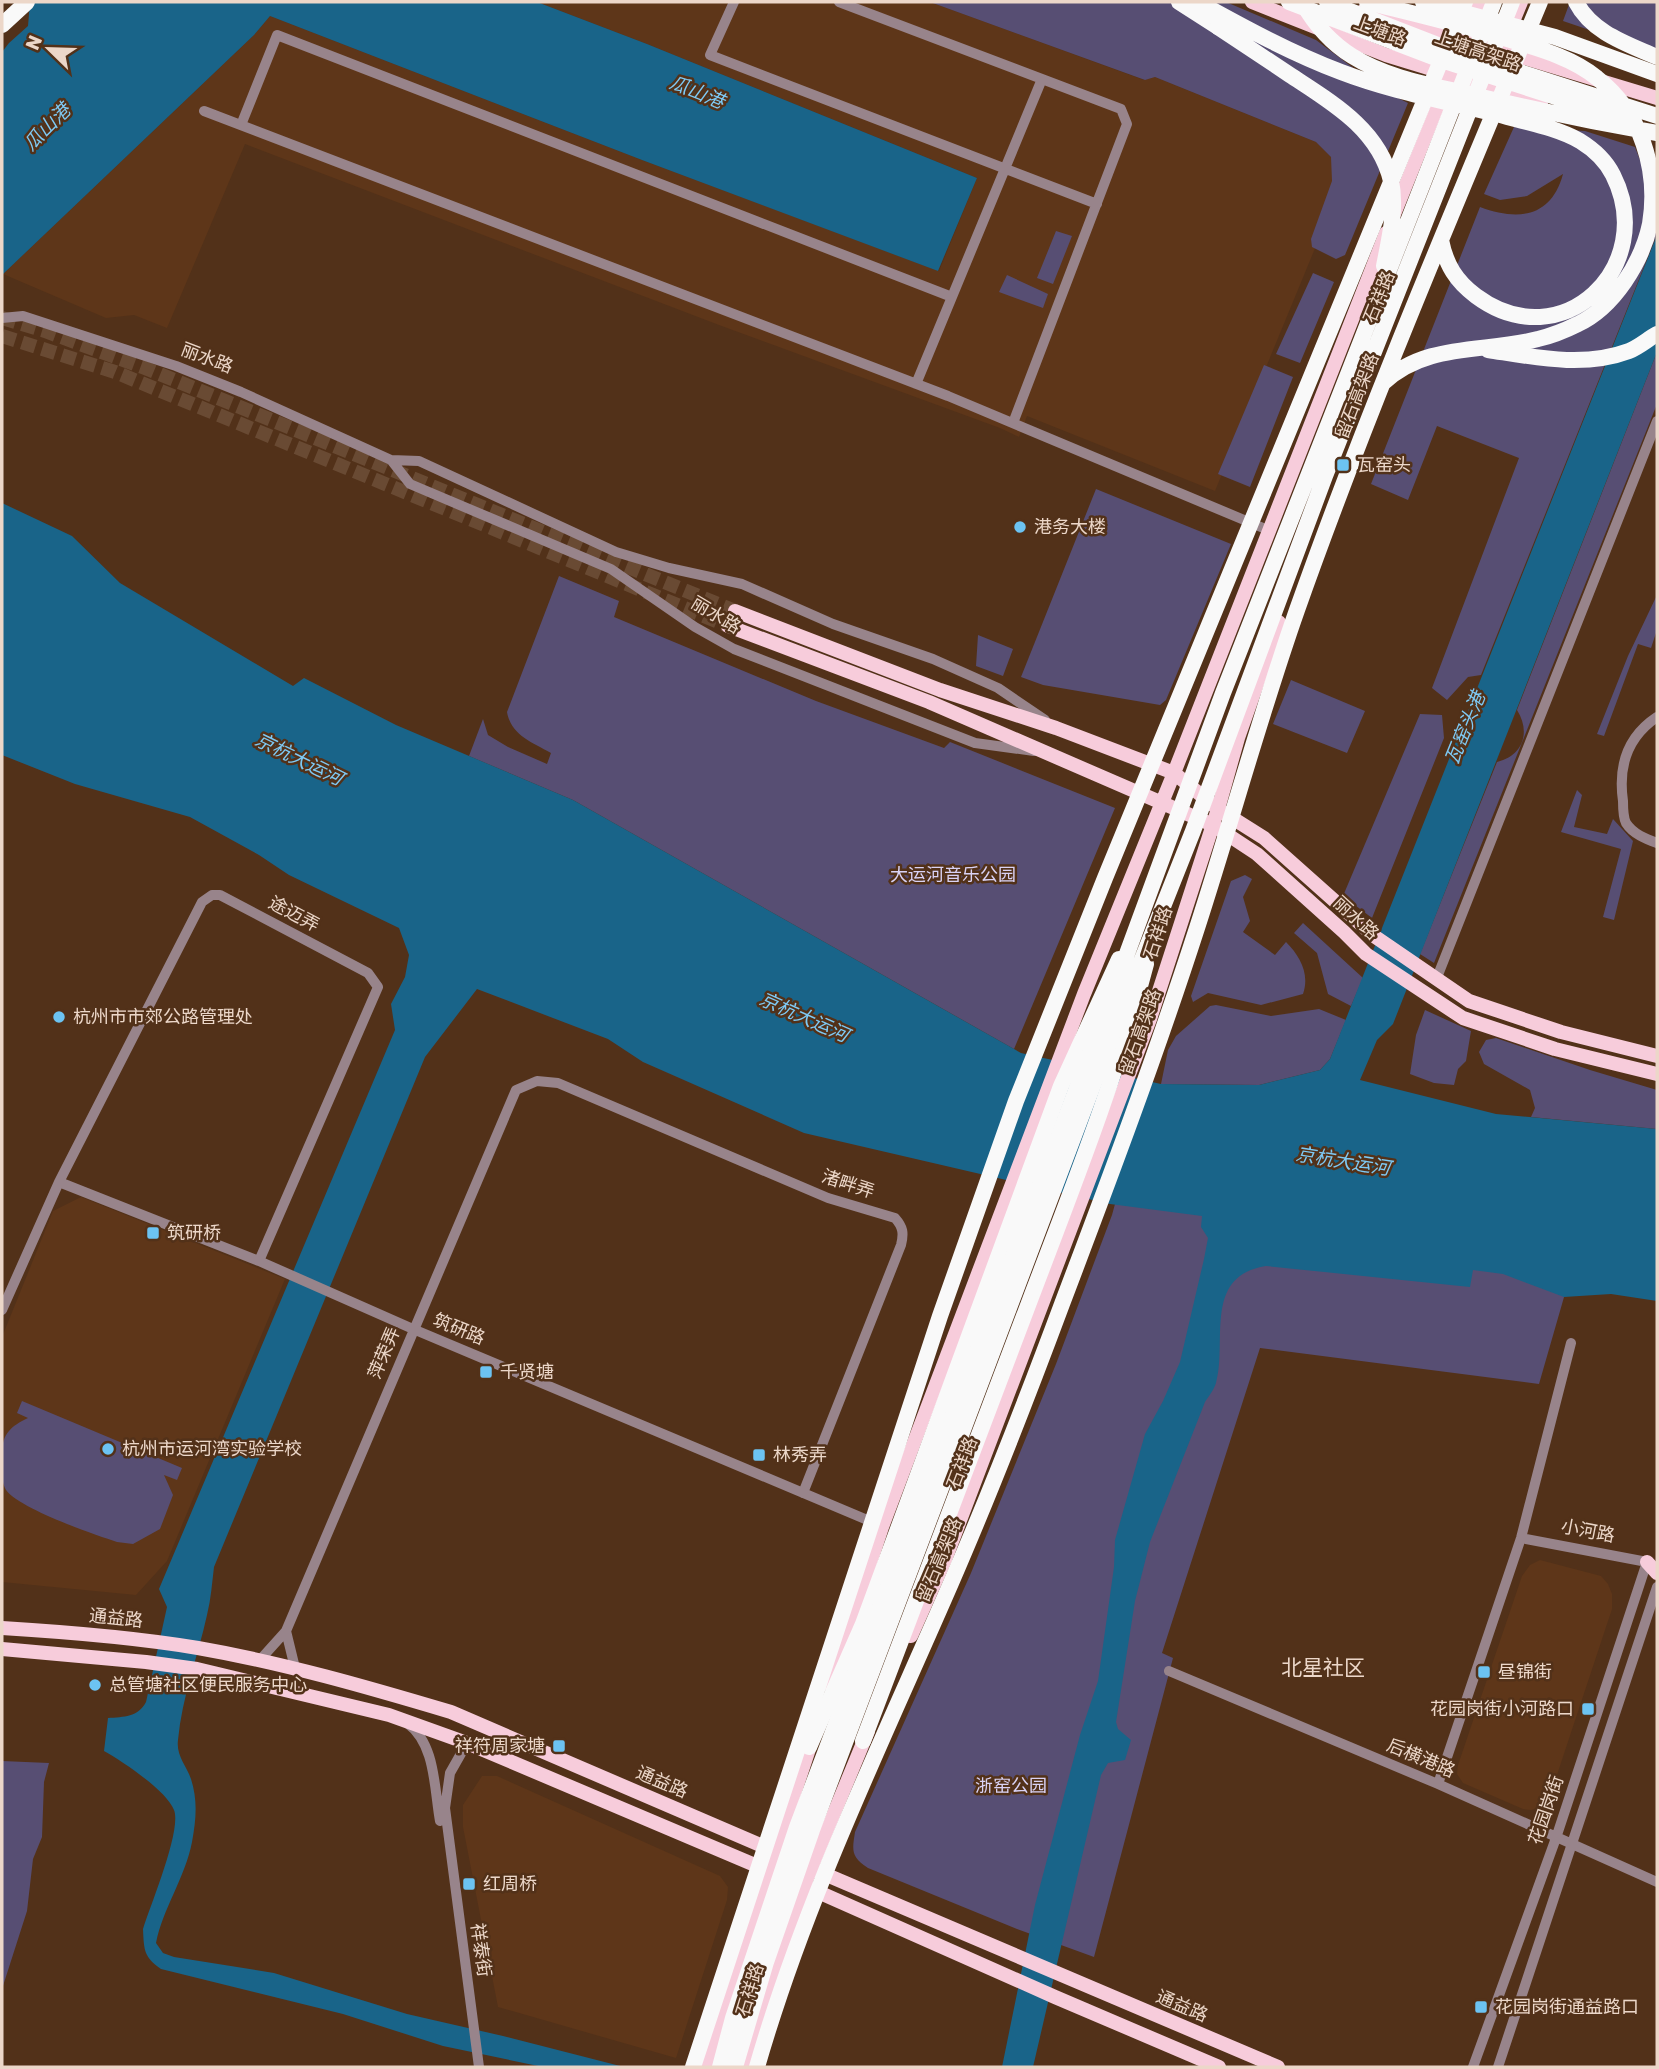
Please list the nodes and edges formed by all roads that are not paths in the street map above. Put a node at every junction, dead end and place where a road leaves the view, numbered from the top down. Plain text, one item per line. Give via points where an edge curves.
1 (27, 2) edge
2 (734, 2) edge
3 (839, 2) edge
4 (1180, 2) edge
5 (1198, 2) edge
6 (1252, 2) edge
7 (1289, 2) edge
8 (1302, 2) edge
9 (1326, 2) edge
10 (1338, 2) edge
11 (1367, 2) edge
12 (1423, 2) edge
13 (1465, 2) edge
14 (1480, 2) edge
15 (1494, 2) edge
16 (1512, 2) edge
17 (1521, 2) edge
18 (1540, 2) edge
19 (1576, 2) edge
20 (2, 25) edge
21 (1465, 39) junction
22 (1501, 51) junction
23 (1657, 57) edge
24 (1657, 74) edge
25 (1452, 75) junction
26 (1042, 79) junction
27 (1486, 86) junction
28 (1657, 98) edge
29 (204, 111) dead end
30 (1657, 116) edge
31 (242, 125) junction
32 (1657, 131) edge
33 (1657, 141) edge
34 (1446, 168) junction
35 (1005, 169) junction
36 (1097, 204) junction
37 (952, 297) junction
38 (1374, 311) junction
39 (2, 318) edge
40 (1657, 334) edge
41 (1475, 348) junction
42 (916, 384) junction
43 (1657, 421) edge
44 (1013, 423) junction
45 (391, 460) junction
46 (1325, 476) junction
47 (1268, 530) junction
48 (734, 611) tunnel mouth
49 (728, 626) tunnel mouth
50 (1657, 717) edge
51 (1056, 728) junction
52 (1045, 752) junction
53 (1174, 773) junction
54 (1161, 803) junction
55 (1218, 809) junction
56 (1213, 825) junction
57 (1657, 843) edge
58 (1145, 902) junction
59 (1155, 930) junction
60 (1436, 980) junction
61 (1657, 1056) edge
62 (1657, 1074) edge
63 (516, 1090) joint
64 (59, 1182) junction
65 (259, 1261) junction
66 (2, 1310) edge
67 (413, 1329) junction
68 (1571, 1343) dead end
69 (803, 1493) junction
70 (883, 1527) junction
71 (1521, 1538) junction
72 (1652, 1561) edge
73 (1657, 1573) edge
74 (1657, 1587) edge
75 (2, 1628) edge
76 (286, 1631) junction
77 (2, 1649) edge
78 (260, 1661) junction
79 (295, 1668) junction
80 (1169, 1671) dead end
81 (404, 1721) junction
82 (863, 1741) junction
83 (467, 1743) junction
84 (809, 1747) junction
85 (575, 1765) junction
86 (536, 1771) junction
87 (1438, 1784) junction
88 (448, 1838) junction
89 (1556, 1838) junction
90 (1570, 1844) junction
91 (775, 1852) junction
92 (811, 1869) junction
93 (768, 1870) junction
94 (1657, 1882) edge
95 (804, 1886) junction
96 (479, 2065) edge
97 (693, 2067) edge
98 (706, 2067) edge
99 (720, 2067) edge
100 (735, 2067) edge
101 (746, 2067) edge
102 (757, 2067) edge
103 (1219, 2067) edge
104 (1278, 2067) edge
105 (1473, 2067) edge
106 (1498, 2067) edge

1 - 20 highway
2 - 35 street via 710,55
3 - 26 street
4 - 38 highway, bridge via 1340,109 1359,125 1381,155 1391,182 1391,223
5 - 34 highway, bridge via 1265,39 1344,73 1580,141 1612,173 1626,213 1622,251 1608,281 1574,309 1542,317 1513,316 1489,306 1465,288 1445,260 1438,226
6 - 25 main road, 上塘路 via 1386,55
7 - 32 highway, 上塘高架路, bridge via 1441,60
8 - 32 highway, bridge via 1323,33 1352,56 1384,71 1573,119
9 - 30 highway, 上塘高架路, bridge via 1448,49
10 - 21 main road, 上塘路
11 - 41 highway, bridge via 1474,29 1575,64 1598,78 1622,103 1638,127 1651,163 1655,202 1648,235 1634,270 1610,299 1580,323 1538,339
12 - 24 highway, bridge via 1555,37
13 - 97 highway, bridge via 1016,1101 940,1316
14 - 21 main road, 石祥路
15 - 38 highway, 留石高架路, bridge
16 - 34 highway, 留石高架路, bridge
17 - 22 main road, 石祥路
18 - 102 highway, 留石高架路, bridge via 1391,362 1316,558 1178,984 1052,1331 1006,1452 837,1842
19 - 23 highway via 1594,25
21 - 22 main road, 上塘路
21 - 25 main road, 石祥路
22 - 27 main road, 石祥路
22 - 28 main road, 上塘路
25 - 27 main road, 上塘路
25 - 47 main road, 石祥路
26 - 35 street
26 - 36 street via 1121,109 1127,124
27 - 33 main road, 上塘路
27 - 55 main road, 石祥路 via 1388,324 1304,548
29 - 31 street
31 - 37 street via 277,35
31 - 42 street
34 - 46 highway, 留石高架路, bridge
35 - 36 street
35 - 37 street
36 - 44 street
37 - 42 street
38 - 58 highway, 留石高架路, bridge
39 - 45 street, 丽水路 via 23,316 176,366
40 - 41 highway, bridge via 1631,350 1598,360
41 - 46 highway, bridge via 1427,357 1391,375 1363,405
42 - 44 street
43 - 60 street
44 - 47 street
45 - 51 street, 丽水路 via 419,461 616,552 743,584 833,624 933,659 998,688
45 - 52 street, 丽水路 via 410,484 611,569 734,649 975,743
46 - 59 highway, 留石高架路, bridge
47 - 53 main road, 石祥路
48 - 51 main road, 丽水路 via 940,690
49 - 52 main road, 丽水路 via 929,702
50 - 57 street via 1630,743 1621,789 1625,822 1642,838
51 - 53 main road, 丽水路
52 - 54 main road, 丽水路
53 - 54 main road, 石祥路
53 - 55 main road, 丽水路
54 - 56 main road, 丽水路
54 - 70 main road, 石祥路
55 - 56 main road, 石祥路
55 - 60 main road, 丽水路 via 1264,838 1374,936
56 - 62 main road, 丽水路 via 1257,853 1366,954 1463,1018 1555,1049
56 - 82 main road, 石祥路 via 1138,1048 945,1560
58 - 84 highway, bridge via 1061,1086 863,1624
58 - 99 highway, 留石高架路, bridge via 797,1827
59 - 82 highway, bridge via 1102,1108
59 - 100 highway, 留石高架路, bridge via 812,1830
60 - 61 main road, 丽水路 via 1469,1001 1561,1032
63 - 67 street, 萍荣弄
63 - 69 street, 渚畔弄 via 537,1081 558,1083 828,1198 895,1218 902,1225 901,1245
64 - 65 street, 筑研路
64 - 65 street, 途迈弄 via 202,902 220,895 368,973 378,988
64 - 66 street
65 - 67 street, 筑研路
67 - 69 street, 筑研路
67 - 76 street, 萍荣弄
68 - 71 street
69 - 70 street, 筑研路
70 - 84 main road, 石祥路
71 - 72 street, 小河路
71 - 87 street
72 - 73 main road
72 - 89 street, 花园岗街
74 - 90 street, 花园岗街
75 - 78 main road, 通益路 via 147,1640
76 - 78 street, 萍荣弄
76 - 79 street
77 - 81 main road via 197,1669
78 - 79 main road, 通益路
79 - 85 main road, 通益路 via 451,1712
80 - 87 street, 后横港路
81 - 83 main road
81 - 88 street, 祥泰街 via 427,1746 441,1828
82 - 92 main road, 石祥路
83 - 86 main road
83 - 88 street, 祥泰街 via 450,1773 445,1808
84 - 91 main road, 石祥路
85 - 86 main road
85 - 91 main road, 通益路
86 - 93 main road
87 - 89 street, 后横港路
88 - 96 street, 祥泰街
89 - 90 street, 后横港路
89 - 105 street, 花园岗街
90 - 94 street, 后横港路
90 - 106 street, 花园岗街
91 - 92 main road, 通益路
91 - 93 main road, 石祥路
92 - 95 main road, 石祥路
92 - 104 main road, 通益路
93 - 95 main road
93 - 98 main road, 石祥路
95 - 101 main road, 石祥路
95 - 103 main road

